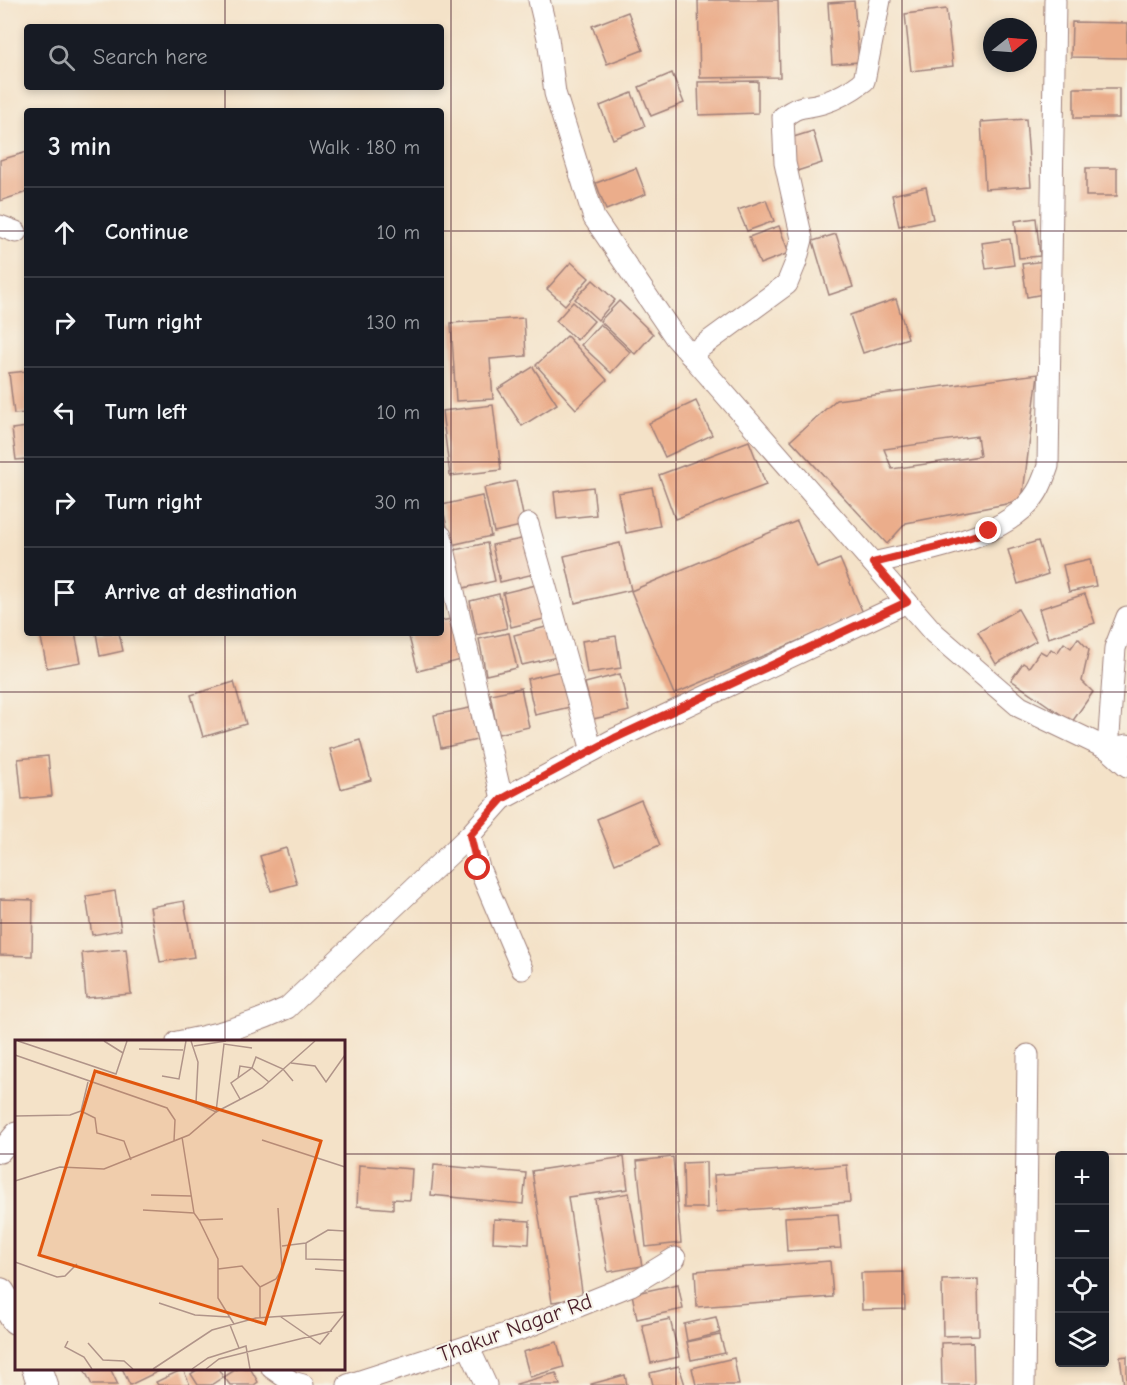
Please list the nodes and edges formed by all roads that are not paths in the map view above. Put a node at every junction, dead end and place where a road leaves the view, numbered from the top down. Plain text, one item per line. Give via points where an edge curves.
1 (539, 0) edge
2 (880, 0) edge
3 (1055, 0) edge
4 (690, 355) junction
5 (528, 524) dead end
6 (444, 549) edge
7 (873, 563) junction
8 (907, 602) junction
9 (1127, 617) edge
10 (1118, 747) edge
11 (592, 751) junction
12 (1127, 766) edge
13 (502, 799) junction
14 (470, 835) junction
15 (522, 969) dead end
16 (233, 1036) edge
17 (188, 1040) edge
18 (1028, 1055) dead end
19 (15, 1134) edge
20 (0, 1152) edge
21 (675, 1258) dead end
22 (0, 1293) edge
23 (15, 1317) edge
24 (468, 1346) junction
25 (38, 1370) edge
26 (275, 1370) edge
27 (43, 1385) edge
28 (303, 1385) edge
29 (348, 1385) edge
30 (486, 1385) edge
31 (1024, 1385) edge

1 - 4 street via 555,93 594,218
2 - 4 street via 864,81 849,93 820,104 799,106 783,117 785,163 802,238 787,284
3 - 7 street via 1048,466 1037,493 1018,513 989,531
4 - 7 street
5 - 11 street
6 - 13 street
7 - 8 street
8 - 10 street via 934,633 1020,707
8 - 11 street
9 - 10 street via 1115,648
10 - 12 street
11 - 13 street
13 - 14 street
14 - 15 street via 478,868
14 - 16 street via 287,1008
16 - 17 street
18 - 31 street
19 - 20 street
21 - 24 street, Thakur Nagar Rd via 620,1289
22 - 23 street
24 - 29 street, Thakur Nagar Rd
24 - 30 street
25 - 27 street
26 - 28 street

